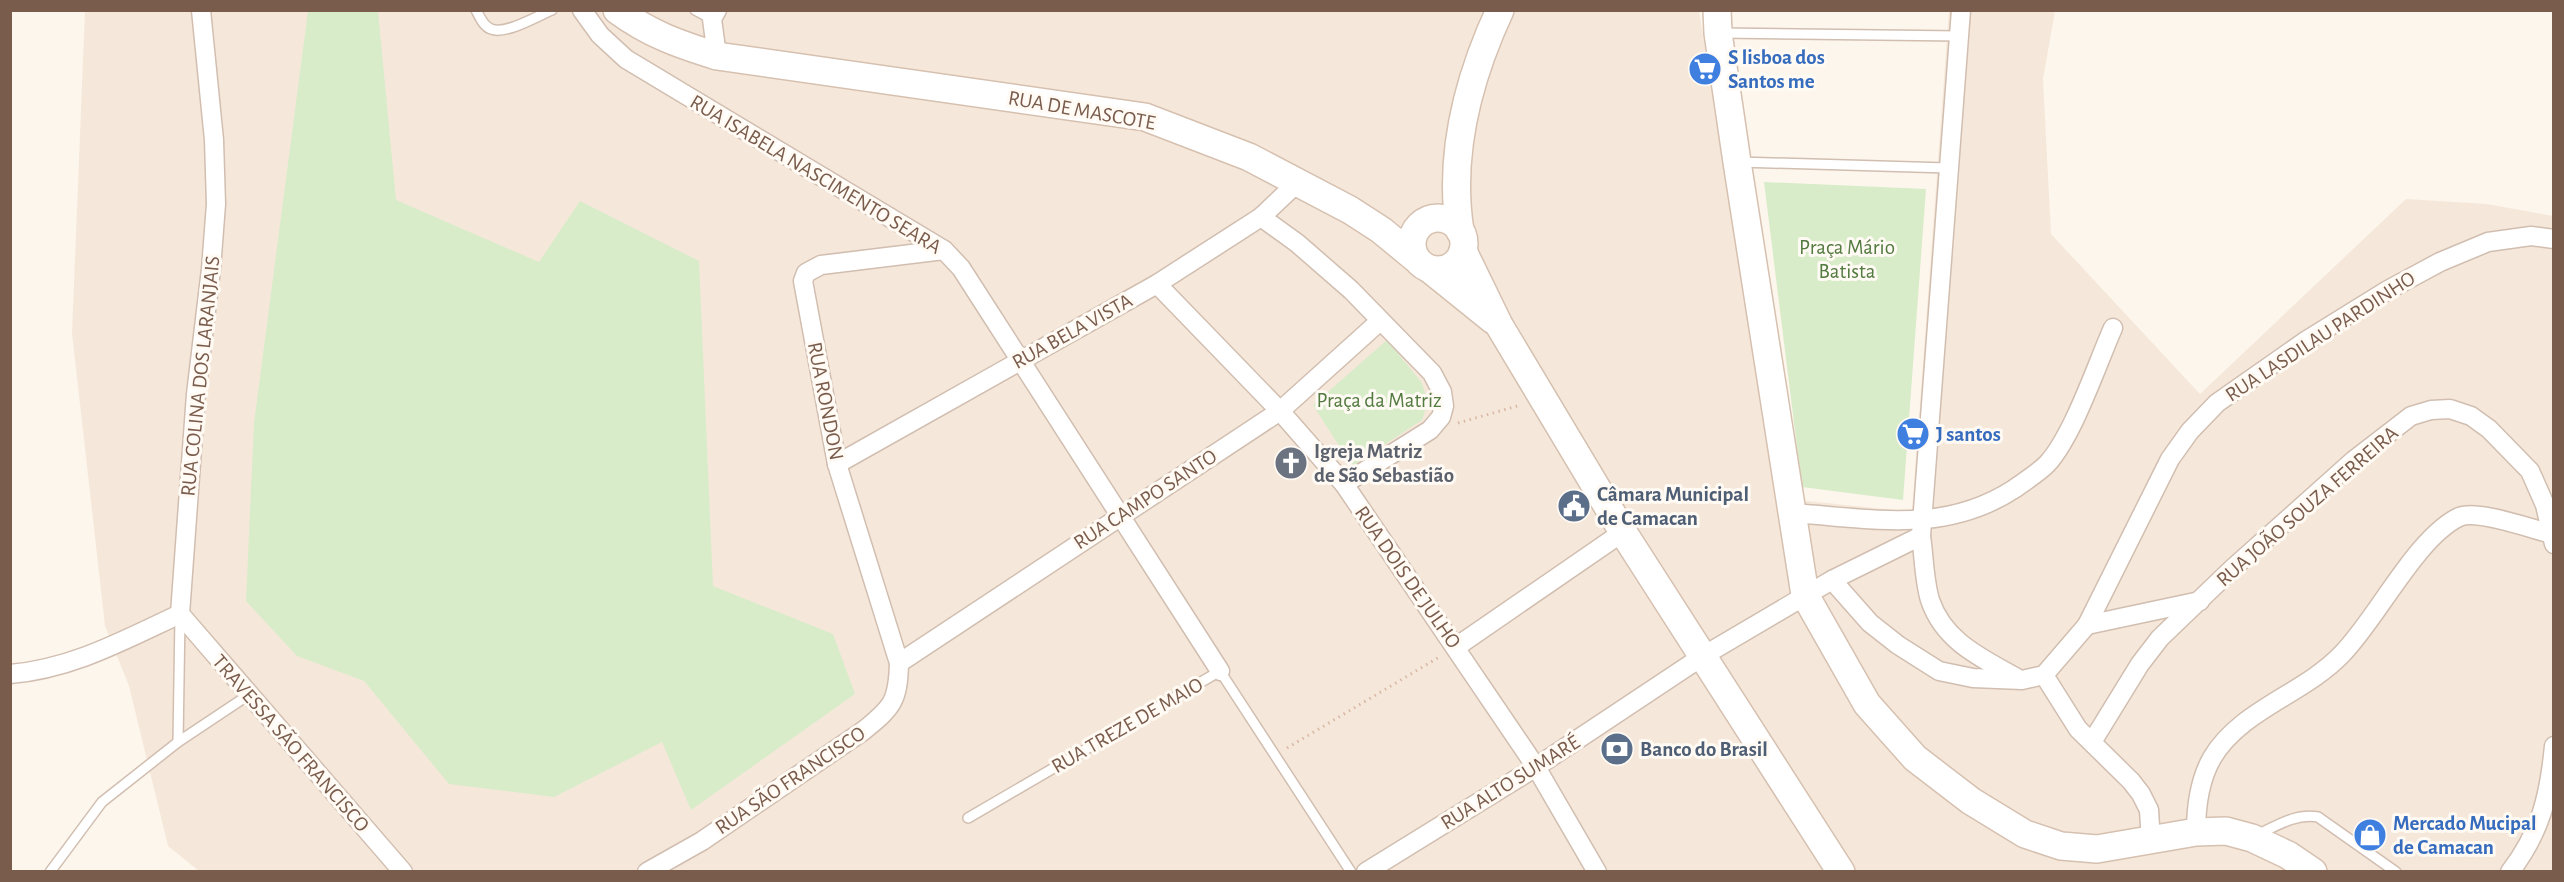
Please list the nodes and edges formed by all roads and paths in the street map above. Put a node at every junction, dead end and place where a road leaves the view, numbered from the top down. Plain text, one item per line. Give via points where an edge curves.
1 (201, 10) edge
2 (476, 10) edge
3 (552, 10) edge
4 (582, 10) edge
5 (617, 10) edge
6 (695, 10) edge
7 (1500, 10) edge
8 (1961, 10) edge
9 (714, 15) edge
10 (1718, 22) edge
11 (1959, 36) junction
12 (717, 56) junction
13 (1737, 162) junction
14 (1948, 168) junction
15 (1297, 183) junction
16 (1261, 217) junction
17 (2553, 238) edge
18 (1462, 241) junction
19 (944, 250) junction
20 (1423, 264) junction
21 (1157, 285) junction
22 (1380, 321) junction
23 (1499, 325) junction
24 (2113, 328) dead end
25 (1020, 359) junction
26 (1544, 399) junction
27 (1280, 411) junction
28 (1430, 430) junction
29 (837, 464) junction
30 (1344, 484) junction
31 (1791, 513) junction
32 (1121, 514) junction
33 (1921, 528) junction
34 (1623, 532) junction
35 (2553, 539) edge
36 (1832, 580) junction
37 (1804, 595) junction
38 (2200, 601) junction
39 (180, 614) junction
40 (2087, 625) junction
41 (1456, 647) junction
42 (1704, 656) junction
43 (899, 663) junction
44 (1220, 671) junction
45 (10, 674) edge
46 (2044, 675) junction
47 (2022, 680) junction
48 (250, 694) junction
49 (178, 741) junction
50 (2091, 742) junction
51 (2553, 746) edge
52 (1275, 755) junction
53 (1536, 767) junction
54 (968, 818) dead end
55 (2196, 832) junction
56 (2252, 838) junction
57 (2151, 842) junction
58 (1835, 861) edge
59 (2519, 869) edge
60 (50, 872) edge
61 (403, 872) edge
62 (647, 872) edge
63 (1351, 872) edge
64 (1366, 872) edge
65 (1597, 872) edge
66 (1863, 872) edge
67 (2313, 872) edge
68 (2396, 872) edge

1 - 39 street, RUA COLINA DOS LARANJAIS via 216,204 196,394
2 - 3 lane via 485,25 497,30
4 - 19 street, RUA ISABELA NASCIMENTO SEARA via 600,35 626,59
5 - 12 main road, RUA DE MASCOTE via 663,39
6 - 9 lane
7 - 18 main road via 1469,90 1460,137 1456,190
8 - 11 street
9 - 12 street
10 - 11 lane
10 - 13 main road
11 - 14 street
12 - 15 main road, RUA DE MASCOTE via 1145,117 1249,157
13 - 14 lane
13 - 31 main road
14 - 33 street
15 - 16 street, RUA BELA VISTA
15 - 20 main road, RUA DE MASCOTE via 1352,211
16 - 21 street, RUA BELA VISTA
16 - 22 street via 1351,290
17 - 40 street, RUA LASDILAU PARDINHO via 2531,236 2488,242 2440,262 2304,342 2217,403 2170,459
18 - 20 main road via 1459,260 1451,267 1441,270
18 - 20 main road via 1454,223 1434,218 1424,221 1416,228 1411,248
18 - 23 main road
19 - 25 street, RUA ISABELA NASCIMENTO SEARA via 961,268
19 - 29 street, RUA RONDON via 821,265 806,273 804,290
20 - 23 main road, RUA DE MASCOTE
21 - 25 street, RUA BELA VISTA
21 - 27 street, RUA DOIS DE JULHO
22 - 27 street, RUA CAMPO SANTO
22 - 28 street via 1432,373 1442,392 1441,417
23 - 26 main road
24 - 33 street via 2067,432 2047,463 1982,507
25 - 29 street, RUA BELA VISTA
25 - 32 street, RUA ISABELA NASCIMENTO SEARA
26 - 28 path
26 - 34 main road
27 - 30 street, RUA DOIS DE JULHO
27 - 32 street, RUA CAMPO SANTO
28 - 30 street
29 - 43 street, RUA RONDON
30 - 41 street, RUA DOIS DE JULHO
31 - 33 street
31 - 37 main road
32 - 43 street, RUA CAMPO SANTO
32 - 44 street, RUA TREZE DE MAIO
33 - 36 street
33 - 47 street via 1930,600 1941,623 1971,652
34 - 41 street
34 - 42 main road
35 - 38 street, RUA JOÃO SOUZA FERREIRA via 2530,471 2472,416 2450,409 2431,410 2410,416 2354,460
35 - 55 street via 2476,515 2462,516 2440,529 2342,655 2310,683 2227,737 2212,758 2201,789
36 - 37 street
36 - 47 street via 1870,623 1939,671 1973,678
37 - 42 street, RUA ALTO SUMARÉ
37 - 57 main road via 1867,704 1915,758 1971,801 2025,834 2061,846 2097,849
38 - 40 street
38 - 50 street, RUA JOÃO SOUZA FERREIRA via 2160,638
39 - 45 street via 87,658 39,672
39 - 48 street, TRAVESSA SÃO FRANCISCO
39 - 49 lane, RUA COLINA DOS LARANJAIS
40 - 46 street, RUA LASDILAU PARDINHO
41 - 52 path
41 - 53 street, RUA DOIS DE JULHO
42 - 53 street, RUA ALTO SUMARÉ
42 - 58 main road
43 - 62 street, RUA SÃO FRANCISCO via 894,701 881,717 702,841
44 - 52 lane
44 - 54 lane, RUA TREZE DE MAIO
46 - 47 street
46 - 50 street via 2078,729
48 - 49 lane
48 - 61 street, TRAVESSA SÃO FRANCISCO
49 - 60 lane via 102,802
50 - 57 street via 2141,794 2149,810
51 - 59 street via 2543,814
52 - 63 lane
53 - 64 street, RUA ALTO SUMARÉ
53 - 65 street, RUA DOIS DE JULHO
55 - 56 main road via 2226,831
55 - 57 main road
56 - 67 main road
56 - 68 lane via 2290,819 2318,818
58 - 66 main road

